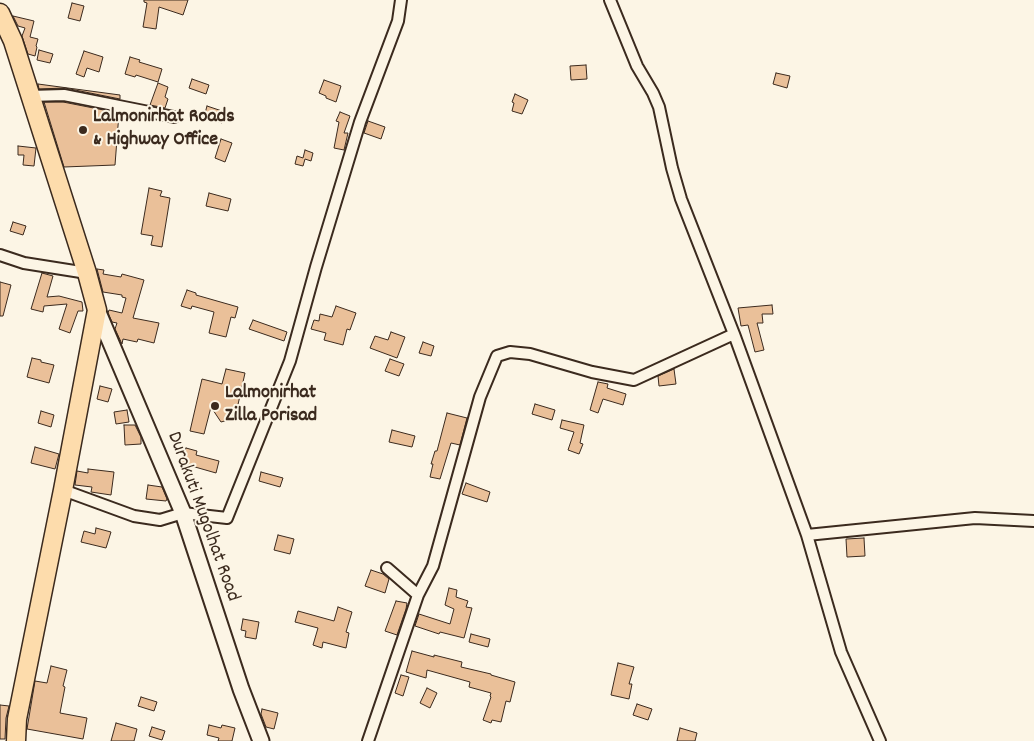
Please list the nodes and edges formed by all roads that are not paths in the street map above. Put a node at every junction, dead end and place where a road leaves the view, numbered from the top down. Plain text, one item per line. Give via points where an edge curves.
1 (401, 0) edge
2 (610, 0) edge
3 (0, 13) edge
4 (30, 96) junction
5 (174, 117) dead end
6 (0, 255) edge
7 (87, 273) junction
8 (97, 310) junction
9 (734, 334) junction
10 (63, 490) junction
11 (184, 513) junction
12 (1034, 521) edge
13 (807, 535) junction
14 (387, 568) dead end
15 (418, 595) junction
16 (16, 741) edge
17 (261, 741) edge
18 (368, 741) edge
19 (880, 741) edge

1 - 11 street via 398,21 360,122 290,361 227,518
2 - 9 street via 637,66 659,107 681,199
3 - 4 highway via 13,41
4 - 5 street via 64,95
4 - 7 highway
6 - 7 street via 24,263
7 - 8 highway
8 - 10 highway
8 - 11 main road, Durakuti Mugolhat Road
9 - 13 street
9 - 15 street via 634,380 530,354 510,352 497,356 480,397 433,566
10 - 11 street via 134,516 160,520
10 - 16 highway via 17,719
11 - 17 main road, Durakuti Mugolhat Road
12 - 13 street via 976,518
13 - 19 street via 841,652
14 - 15 street
15 - 18 street

